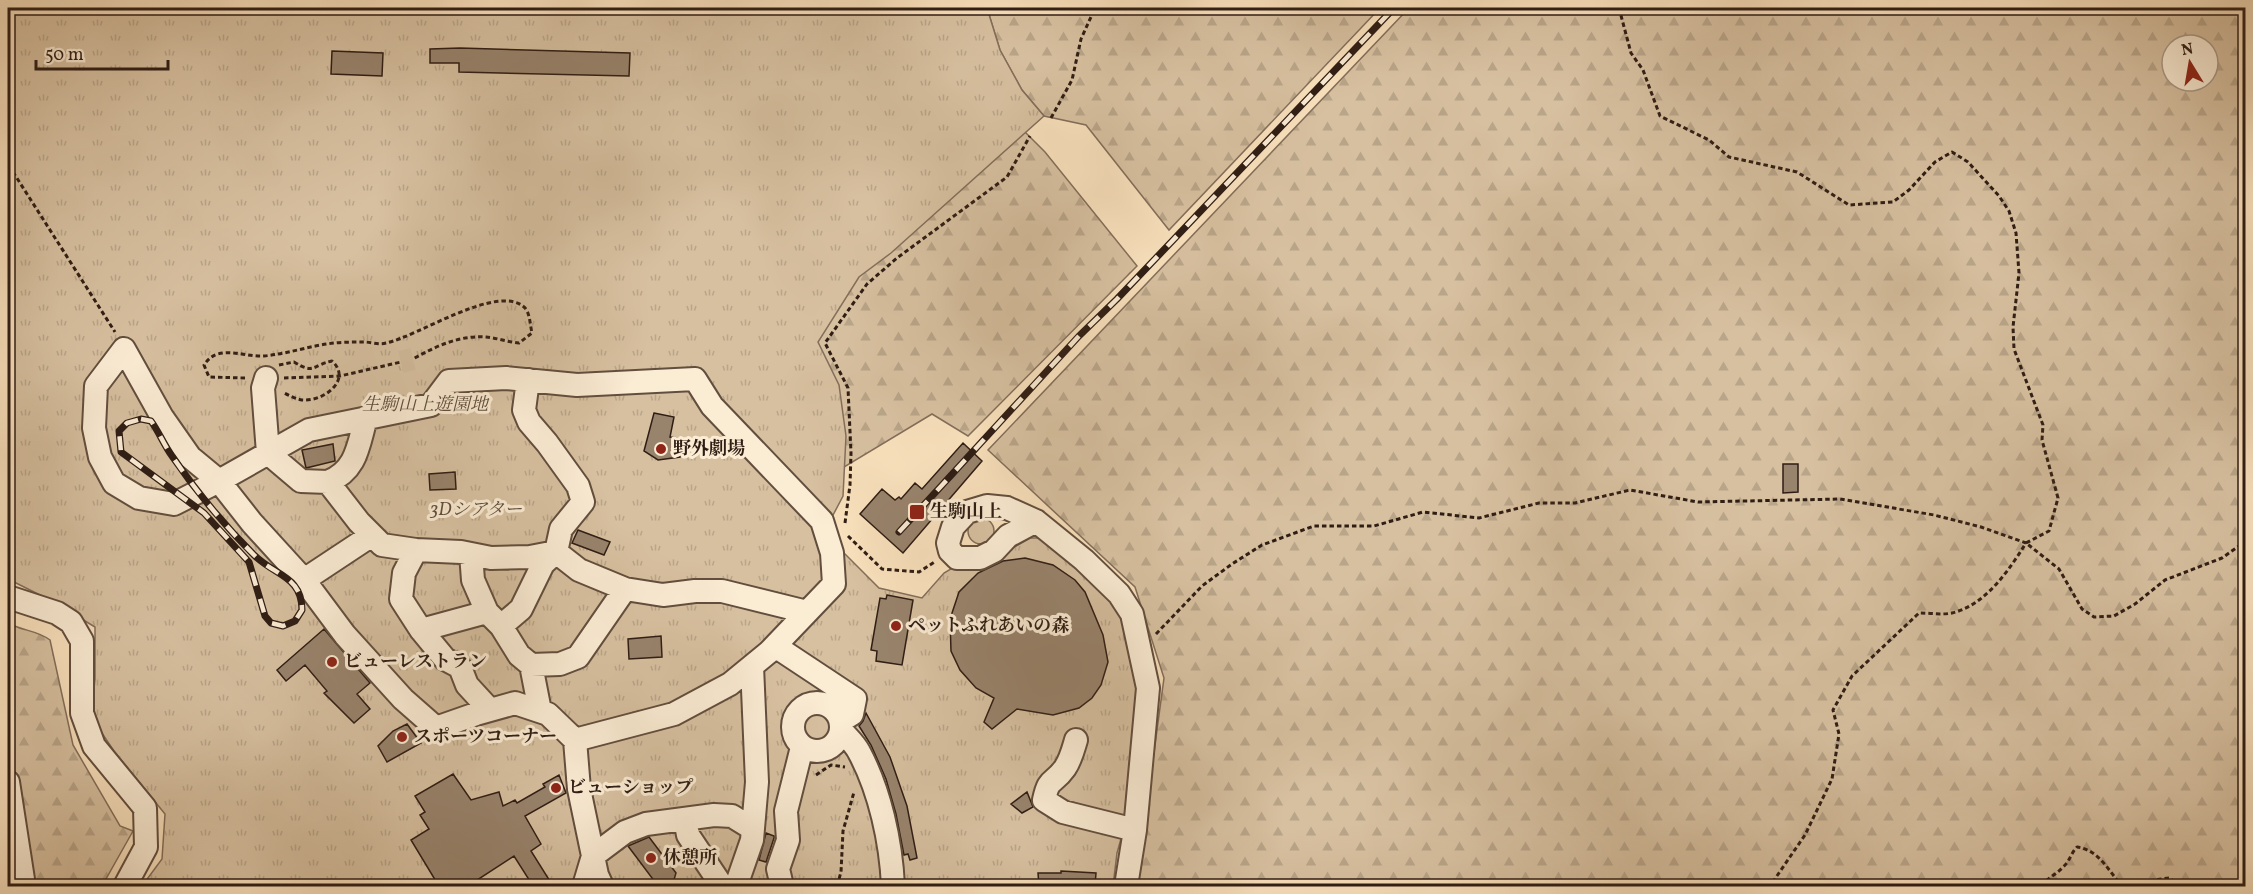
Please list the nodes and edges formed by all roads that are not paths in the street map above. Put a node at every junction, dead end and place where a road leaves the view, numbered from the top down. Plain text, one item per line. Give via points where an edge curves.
1 (528, 380) junction
2 (265, 385) road end
3 (366, 418) junction
4 (268, 453) junction
5 (219, 481) junction
6 (328, 482) junction
7 (1036, 520) junction
8 (372, 535) junction
9 (416, 550) junction
10 (556, 552) junction
11 (471, 554) junction
12 (304, 580) junction
13 (625, 589) junction
14 (8, 597) edge
15 (807, 612) junction
16 (494, 619) junction
17 (421, 630) junction
18 (775, 646) junction
19 (531, 665) junction
20 (752, 666) junction
21 (490, 710) junction
22 (540, 711) junction
23 (841, 725) junction
24 (575, 740) junction
25 (1076, 740) dead end
26 (802, 747) junction
27 (8, 782) edge
28 (685, 819) junction
29 (753, 830) junction
30 (1134, 830) junction
31 (593, 856) junction
32 (24, 886) edge
33 (125, 886) edge
34 (584, 886) edge
35 (602, 886) edge
36 (722, 886) edge
37 (736, 886) edge
38 (782, 886) edge
39 (893, 886) edge
40 (1126, 886) edge

1 - 3 street via 449,381 431,405
1 - 10 street via 526,416 578,486 584,502 561,529
1 - 15 street via 577,385 695,379 712,406 822,521 832,553 834,584
2 - 4 street
3 - 4 street via 309,430
3 - 6 street via 353,464
4 - 5 street
4 - 6 street via 301,481
5 - 5 street via 190,457 124,350 96,386 94,428 100,457 114,483 139,498 174,504
5 - 12 street
6 - 8 street
7 - 7 street via 980,558 957,558 950,551 953,527 967,512 987,506 1007,508
7 - 30 street via 1119,594 1132,614 1148,688
8 - 9 street via 382,545
8 - 12 street
9 - 11 street
9 - 17 street via 404,573 401,598
10 - 11 street via 491,558
10 - 13 street via 579,570
10 - 16 street via 543,564 521,609
11 - 16 street via 473,580
12 - 21 street via 345,635 403,699 436,728
13 - 15 street via 663,595 722,591
13 - 19 street via 578,657 560,664
14 - 33 street via 57,613 71,622 82,641 82,713 94,747 145,808 146,847
15 - 18 street
16 - 17 street
16 - 19 street via 519,655
17 - 21 street via 445,659 460,667 467,684
18 - 20 street
18 - 23 street via 855,699 852,714
19 - 22 street
20 - 24 street via 730,684 674,714
20 - 29 street via 757,782
21 - 22 street via 515,703
22 - 24 street
23 - 26 street via 836,744 823,751
23 - 26 street via 837,713 823,704 800,710 792,725
23 - 39 street via 858,750 879,801
24 - 31 street via 579,789
25 - 30 street via 1071,759 1047,784 1044,800 1063,812
26 - 38 street via 786,811 788,840 778,869
27 - 32 street
28 - 29 street via 714,814 732,816
28 - 31 street via 624,832
28 - 36 street via 688,835
29 - 37 street
30 - 40 street
31 - 34 street
31 - 35 street

